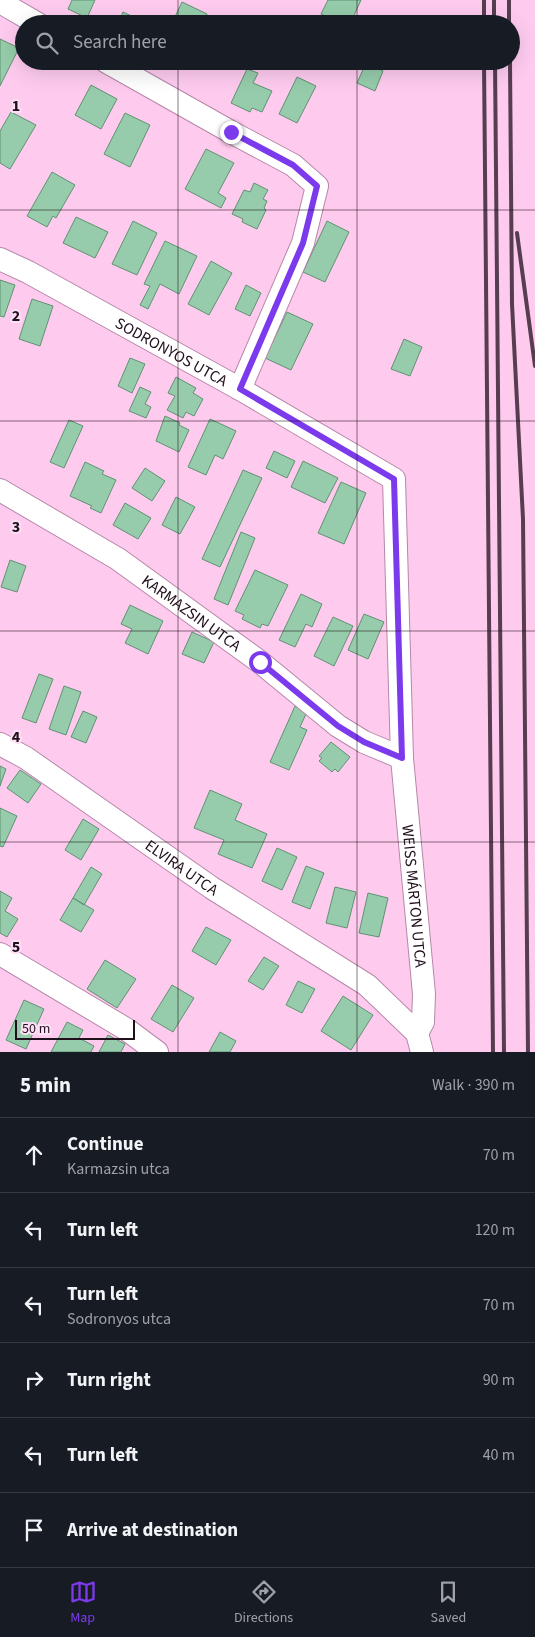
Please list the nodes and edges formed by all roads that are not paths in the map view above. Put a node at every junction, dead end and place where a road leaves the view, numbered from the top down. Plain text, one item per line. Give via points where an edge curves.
1 (0, 2) edge
2 (22, 15) edge
3 (121, 70) edge
4 (0, 259) edge
5 (240, 389) junction
6 (394, 479) joint
7 (0, 490) edge
8 (0, 744) edge
9 (402, 758) junction
10 (0, 954) edge
11 (419, 1043) edge
12 (157, 1052) edge

1 - 2 street
3 - 5 street via 293,165 317,186 303,243
4 - 5 street, SODRONYOS UTCA
5 - 6 street, SODRONYOS UTCA
6 - 9 street, WEISS MÁRTON UTCA
7 - 9 street, KARMAZSIN UTCA via 118,559 260,662 338,726 364,742
8 - 11 street, ELVIRA UTCA via 26,758 212,888 367,985
9 - 11 street, WEISS MÁRTON UTCA via 424,994
10 - 12 street via 126,1029

